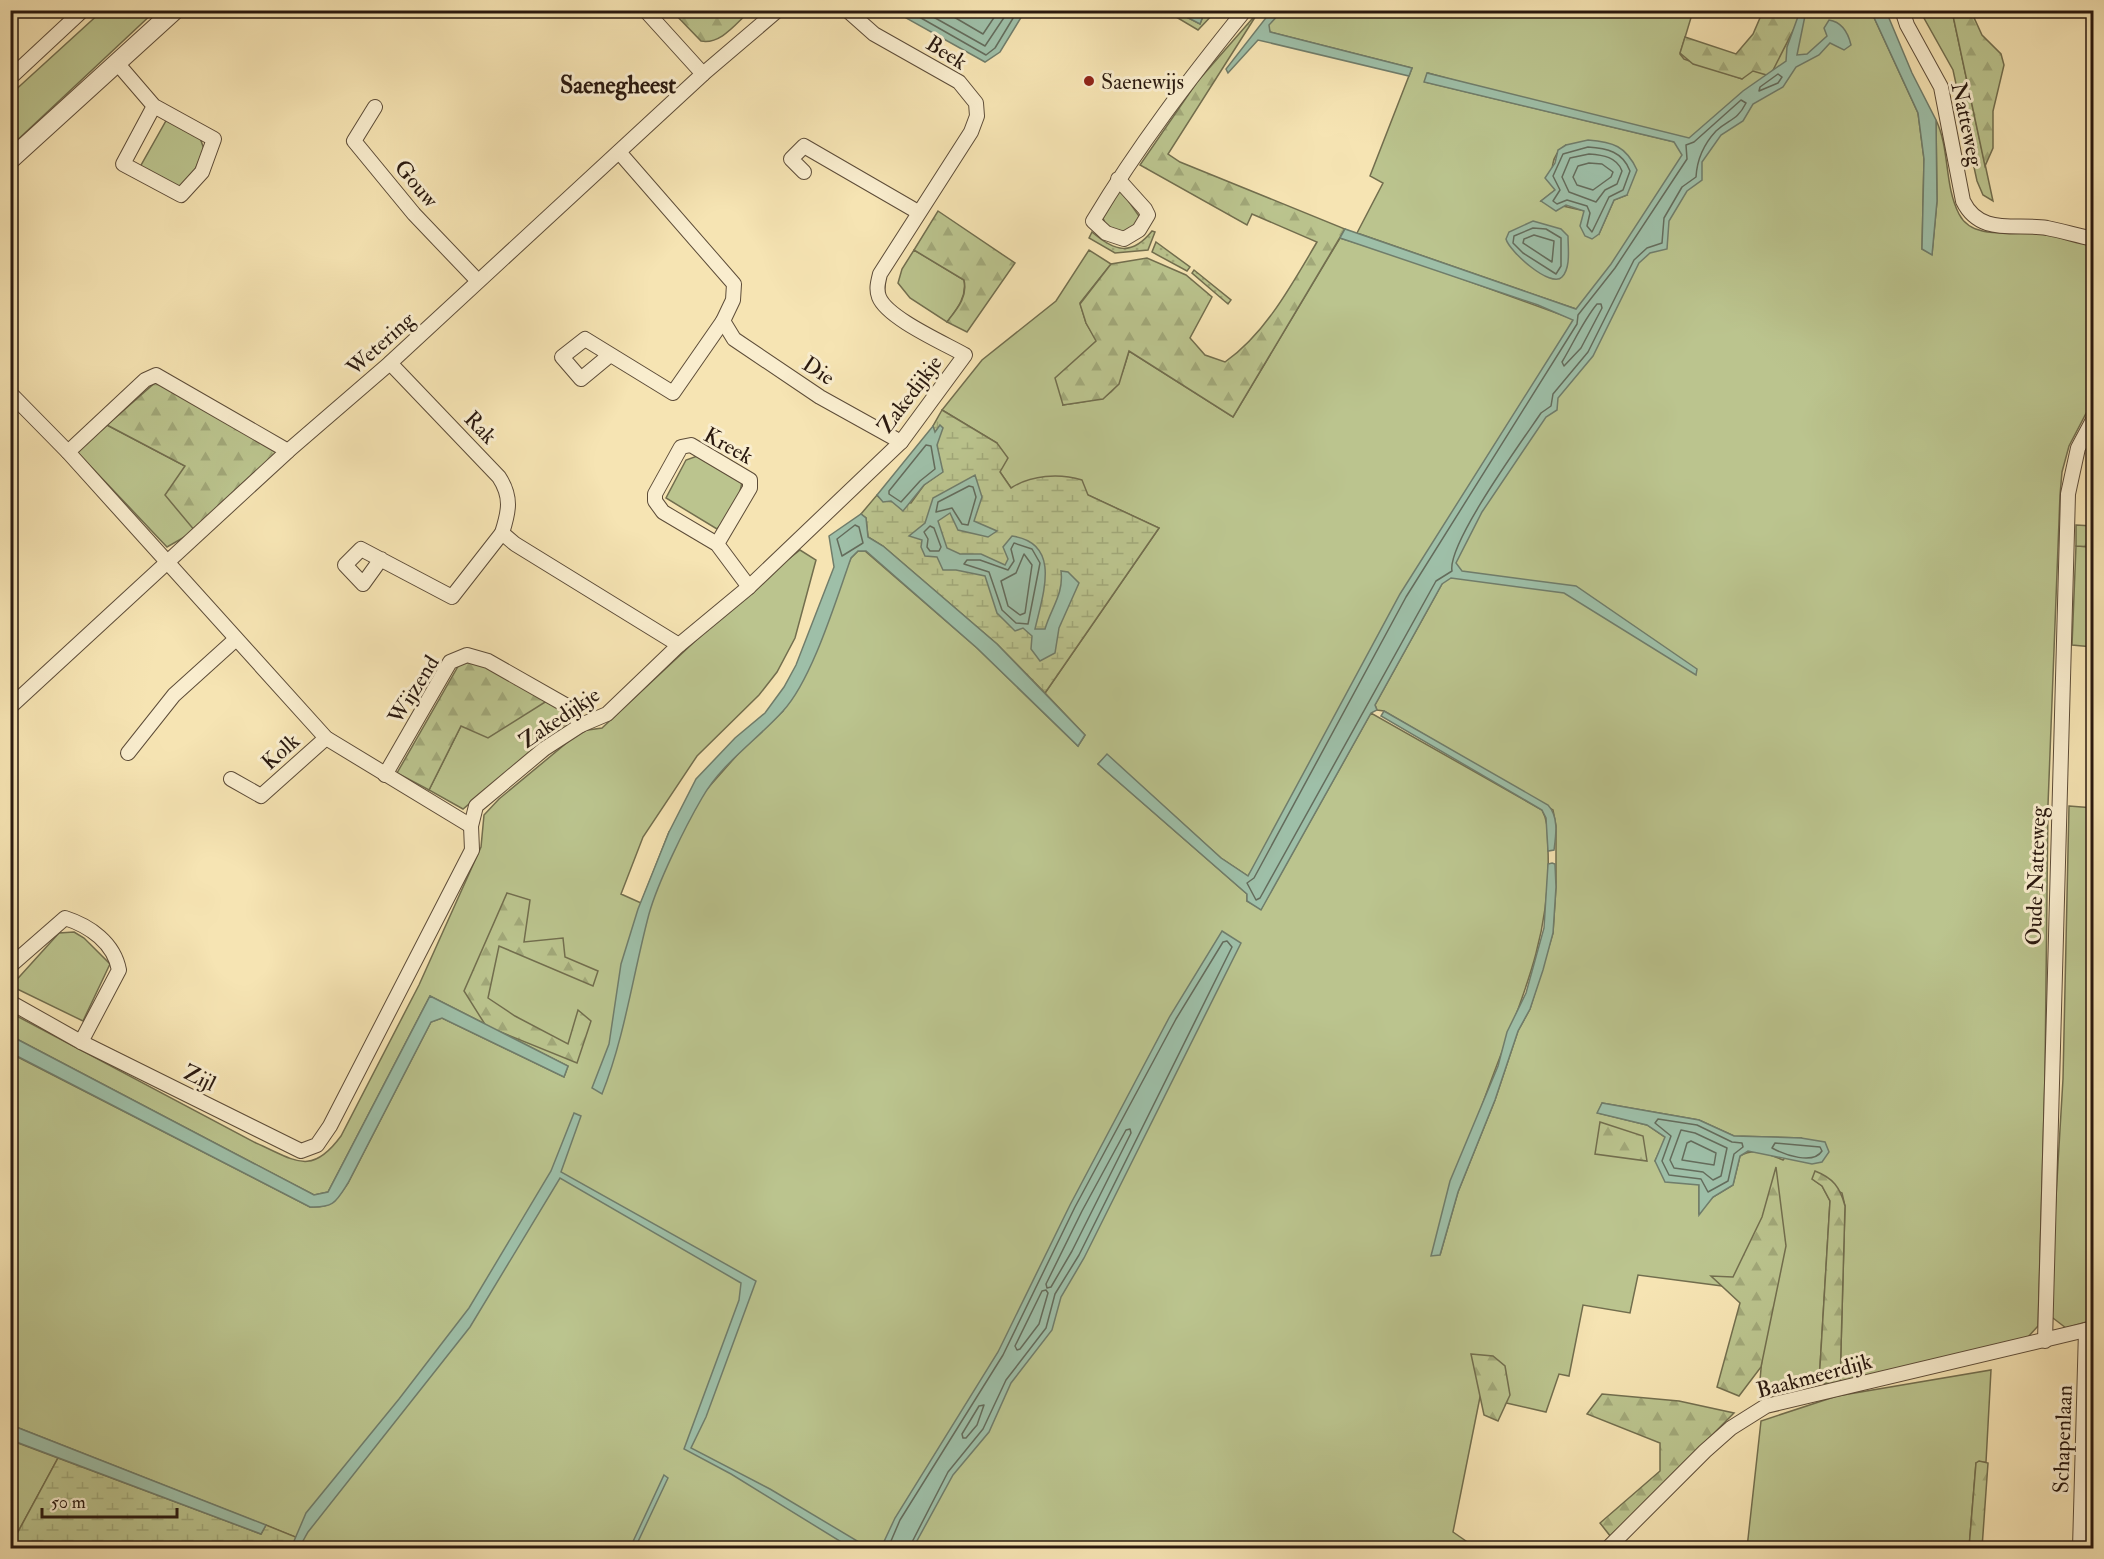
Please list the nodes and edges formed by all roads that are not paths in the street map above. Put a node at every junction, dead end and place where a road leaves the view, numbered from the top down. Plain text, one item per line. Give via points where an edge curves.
1 (83, 10) edge
2 (175, 10) edge
3 (645, 10) edge
4 (778, 10) edge
5 (847, 10) edge
6 (1245, 10) edge
7 (1902, 10) edge
8 (117, 63) junction
9 (703, 74) junction
10 (10, 78) edge
11 (154, 106) junction
12 (375, 107) dead end
13 (619, 152) junction
14 (10, 160) edge
15 (804, 172) dead end
16 (1118, 179) dead end
17 (918, 212) junction
18 (2094, 239) edge
19 (477, 280) junction
20 (723, 321) junction
21 (610, 355) dead end
22 (965, 355) joint
23 (390, 363) junction
24 (10, 393) edge
25 (2094, 418) edge
26 (901, 442) junction
27 (288, 451) junction
28 (68, 452) junction
29 (502, 533) junction
30 (717, 544) junction
31 (381, 560) dead end
32 (167, 564) junction
33 (749, 587) junction
34 (236, 639) junction
35 (679, 645) junction
36 (10, 707) edge
37 (581, 724) junction
38 (326, 738) junction
39 (128, 753) dead end
40 (385, 775) junction
41 (231, 779) dead end
42 (471, 826) junction
43 (10, 966) edge
44 (10, 1002) edge
45 (81, 1042) junction
46 (301, 1151) joint
47 (2090, 1329) edge
48 (2045, 1341) junction
49 (1608, 1548) edge
50 (2080, 1548) edge

1 - 10 street
2 - 8 street
3 - 9 street
4 - 9 street, Wetering
5 - 17 street, Beek via 874,34 959,82 976,103 977,116 971,132
6 - 16 street via 1198,65
7 - 18 street, Natteweg via 1941,87 1963,201 1972,216 1995,226 2048,228
8 - 11 street
8 - 14 street
9 - 13 street, Wetering
11 - 11 street via 123,164 181,195 202,172 214,139
12 - 19 street, Gouw via 354,141 414,214
13 - 19 street, Wetering
13 - 20 street via 734,284 733,300
15 - 17 street via 790,159 804,146
17 - 22 street, Beek via 880,274 880,298 888,311
19 - 23 street, Wetering
20 - 21 street via 673,393
20 - 26 street, Die via 734,339 753,352 820,397
22 - 26 street, Zakedijkje
23 - 27 street, Wetering
23 - 29 street, Rak via 509,491 509,512
24 - 28 street
25 - 48 street, Oude Natteweg via 2078,448 2068,494
26 - 33 street, Zakedijkje
27 - 28 street via 156,375 145,380
27 - 32 street, Wetering
28 - 32 street
29 - 31 street, Rak via 452,597
29 - 35 street
30 - 30 street, Kreek via 750,488 750,480 691,445 681,447 655,494 655,501 663,512
30 - 33 street, Kreek
32 - 34 street
32 - 36 street, Wetering
33 - 35 street, Zakedijkje
34 - 38 street
34 - 39 street via 174,695
35 - 37 street, Zakedijkje via 607,714
37 - 40 street, Wijzend via 569,707 488,661 467,655 450,662
37 - 42 street, Zakedijkje via 544,749 476,806
38 - 40 street
38 - 41 street, Kolk via 261,796
40 - 42 street
42 - 46 street, Zakedijkje via 472,850 339,1108 317,1145
43 - 45 street via 65,918 96,933 112,950 119,970
44 - 45 street, Zijl
45 - 46 street, Zijl
47 - 48 street, Baakmeerdijk
47 - 50 street, Schapenlaan
48 - 49 street, Baakmeerdijk via 1766,1406 1731,1428 1705,1451

